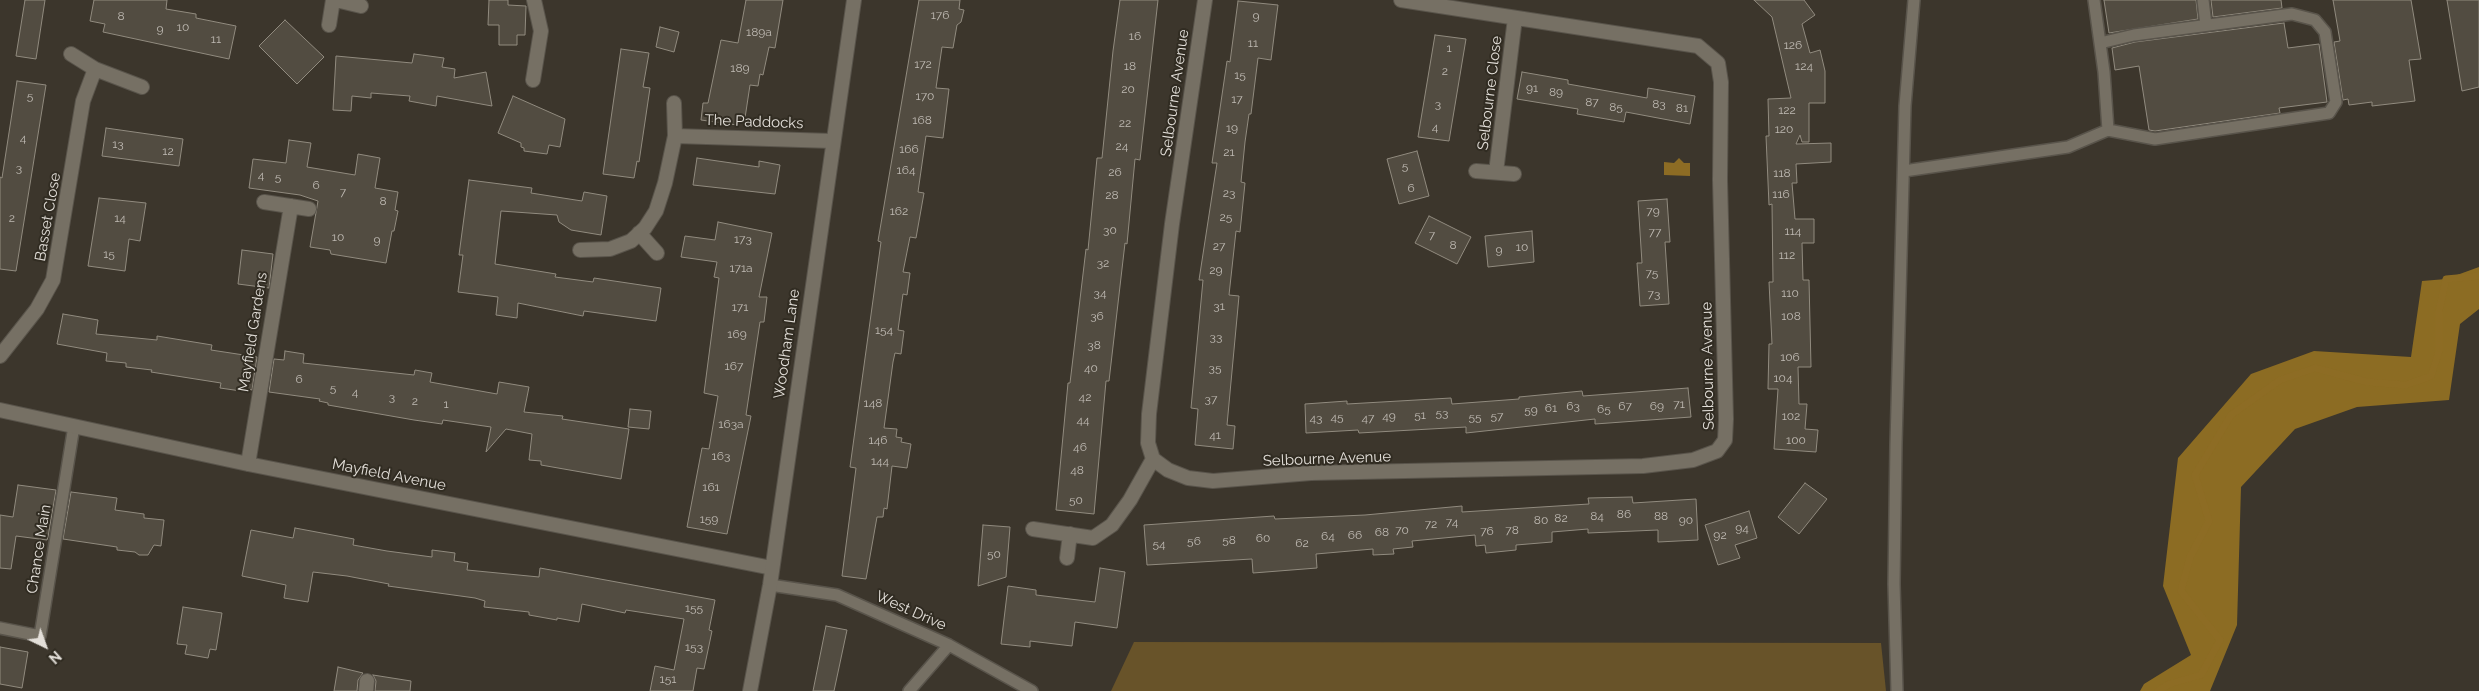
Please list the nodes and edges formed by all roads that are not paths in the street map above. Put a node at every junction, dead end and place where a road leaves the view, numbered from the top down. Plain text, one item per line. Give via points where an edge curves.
1 (334, 0) edge
2 (534, 0) edge
3 (854, 0) edge
4 (1205, 0) edge
5 (1400, 0) edge
6 (1914, 0) edge
7 (2094, 0) edge
8 (2203, 0) edge
9 (362, 6) dead end
10 (1516, 18) junction
11 (329, 25) dead end
12 (2206, 25) junction
13 (2100, 43) junction
14 (71, 54) dead end
15 (95, 69) junction
16 (533, 80) dead end
17 (142, 87) dead end
18 (674, 103) dead end
19 (2108, 130) junction
20 (675, 136) junction
21 (832, 141) junction
22 (1476, 171) dead end
23 (1904, 171) junction
24 (1496, 172) junction
25 (1514, 174) dead end
26 (264, 202) dead end
27 (291, 206) junction
28 (309, 209) dead end
29 (639, 233) junction
30 (580, 250) dead end
31 (657, 253) dead end
32 (0, 356) edge
33 (0, 410) edge
34 (74, 426) junction
35 (1154, 459) junction
36 (248, 464) junction
37 (1033, 529) dead end
38 (1070, 534) junction
39 (1067, 558) dead end
40 (772, 568) junction
41 (770, 585) junction
42 (0, 628) edge
43 (949, 645) junction
44 (750, 691) edge
45 (909, 691) edge
46 (1032, 691) edge
47 (1897, 691) edge

1 - 9 street
1 - 11 street
2 - 16 street via 541,31
3 - 21 street, Woodham Lane
4 - 35 street, Selbourne Avenue via 1172,224 1149,414 1148,443
5 - 10 street, Selbourne Avenue
6 - 23 lane
7 - 13 lane
8 - 12 lane
10 - 24 street, Selbourne Close
10 - 35 street, Selbourne Avenue via 1698,46 1718,63 1721,82 1726,419 1725,440 1718,451 1693,460 1643,466 1311,473 1213,481 1188,478 1168,470
12 - 13 lane
12 - 19 lane via 2292,14 2315,20 2325,32 2336,102 2329,114 2155,139
13 - 19 lane
14 - 15 street
15 - 17 street
15 - 32 street, Basset Close via 83,101 53,280 38,310
18 - 20 street
19 - 23 lane via 2068,147
20 - 21 street, The Paddocks
20 - 29 street via 656,211
21 - 40 street, Woodham Lane
22 - 24 street, Selbourne Close
23 - 47 lane via 1894,584
24 - 25 street, Selbourne Close
26 - 27 street
27 - 28 street
27 - 36 street, Mayfield Gardens
29 - 30 street via 630,241 610,249
29 - 31 street
33 - 34 street, Mayfield Avenue
34 - 36 street, Mayfield Avenue
34 - 42 lane, Chance Main via 40,636
35 - 38 street via 1112,525 1093,538
36 - 40 street, Mayfield Avenue
37 - 38 street
38 - 39 street
40 - 41 street, Woodham Lane
41 - 43 lane, West Drive via 837,595
41 - 44 street, Woodham Lane
43 - 45 lane
43 - 46 lane, West Drive

